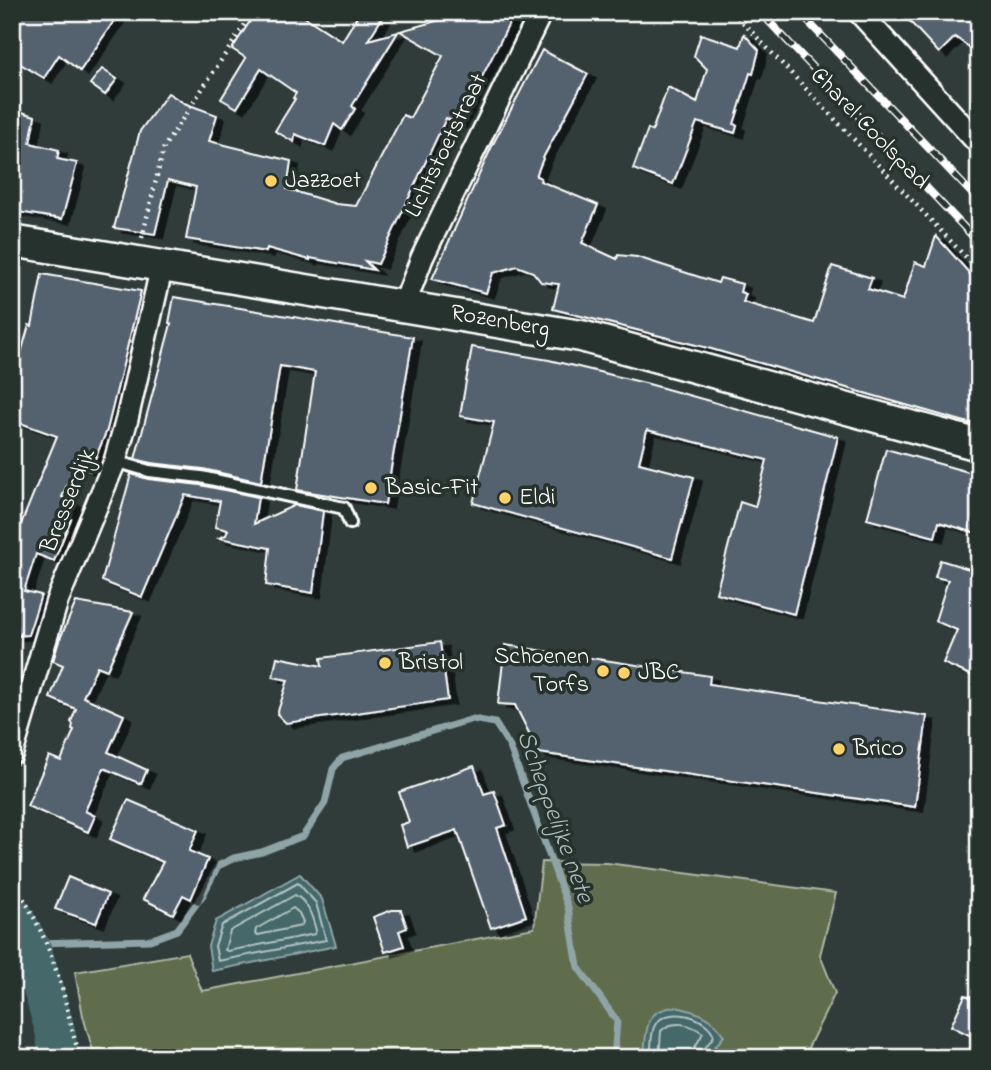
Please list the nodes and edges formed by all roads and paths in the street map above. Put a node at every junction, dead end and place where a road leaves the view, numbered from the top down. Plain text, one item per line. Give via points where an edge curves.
1 (253, 12) edge
2 (541, 12) edge
3 (733, 12) edge
4 (859, 12) edge
5 (979, 144) edge
6 (12, 241) edge
7 (150, 264) junction
8 (979, 271) edge
9 (404, 305) junction
10 (979, 445) edge
11 (115, 461) junction
12 (350, 523) dead end
13 (12, 753) edge
14 (12, 880) edge
15 (81, 1058) edge

1 - 7 path via 164,147 149,204
2 - 9 street, Lichtstoetstraat via 422,258
3 - 8 path, Charel Coolspad
4 - 5 street
6 - 7 main road, Rozenberg
7 - 9 main road, Rozenberg
7 - 11 street, Bresserdijk via 127,419
9 - 10 main road, Rozenberg via 581,336
11 - 12 lane via 344,508
11 - 13 street, Bresserdijk via 57,601
14 - 15 path via 32,910 60,979

